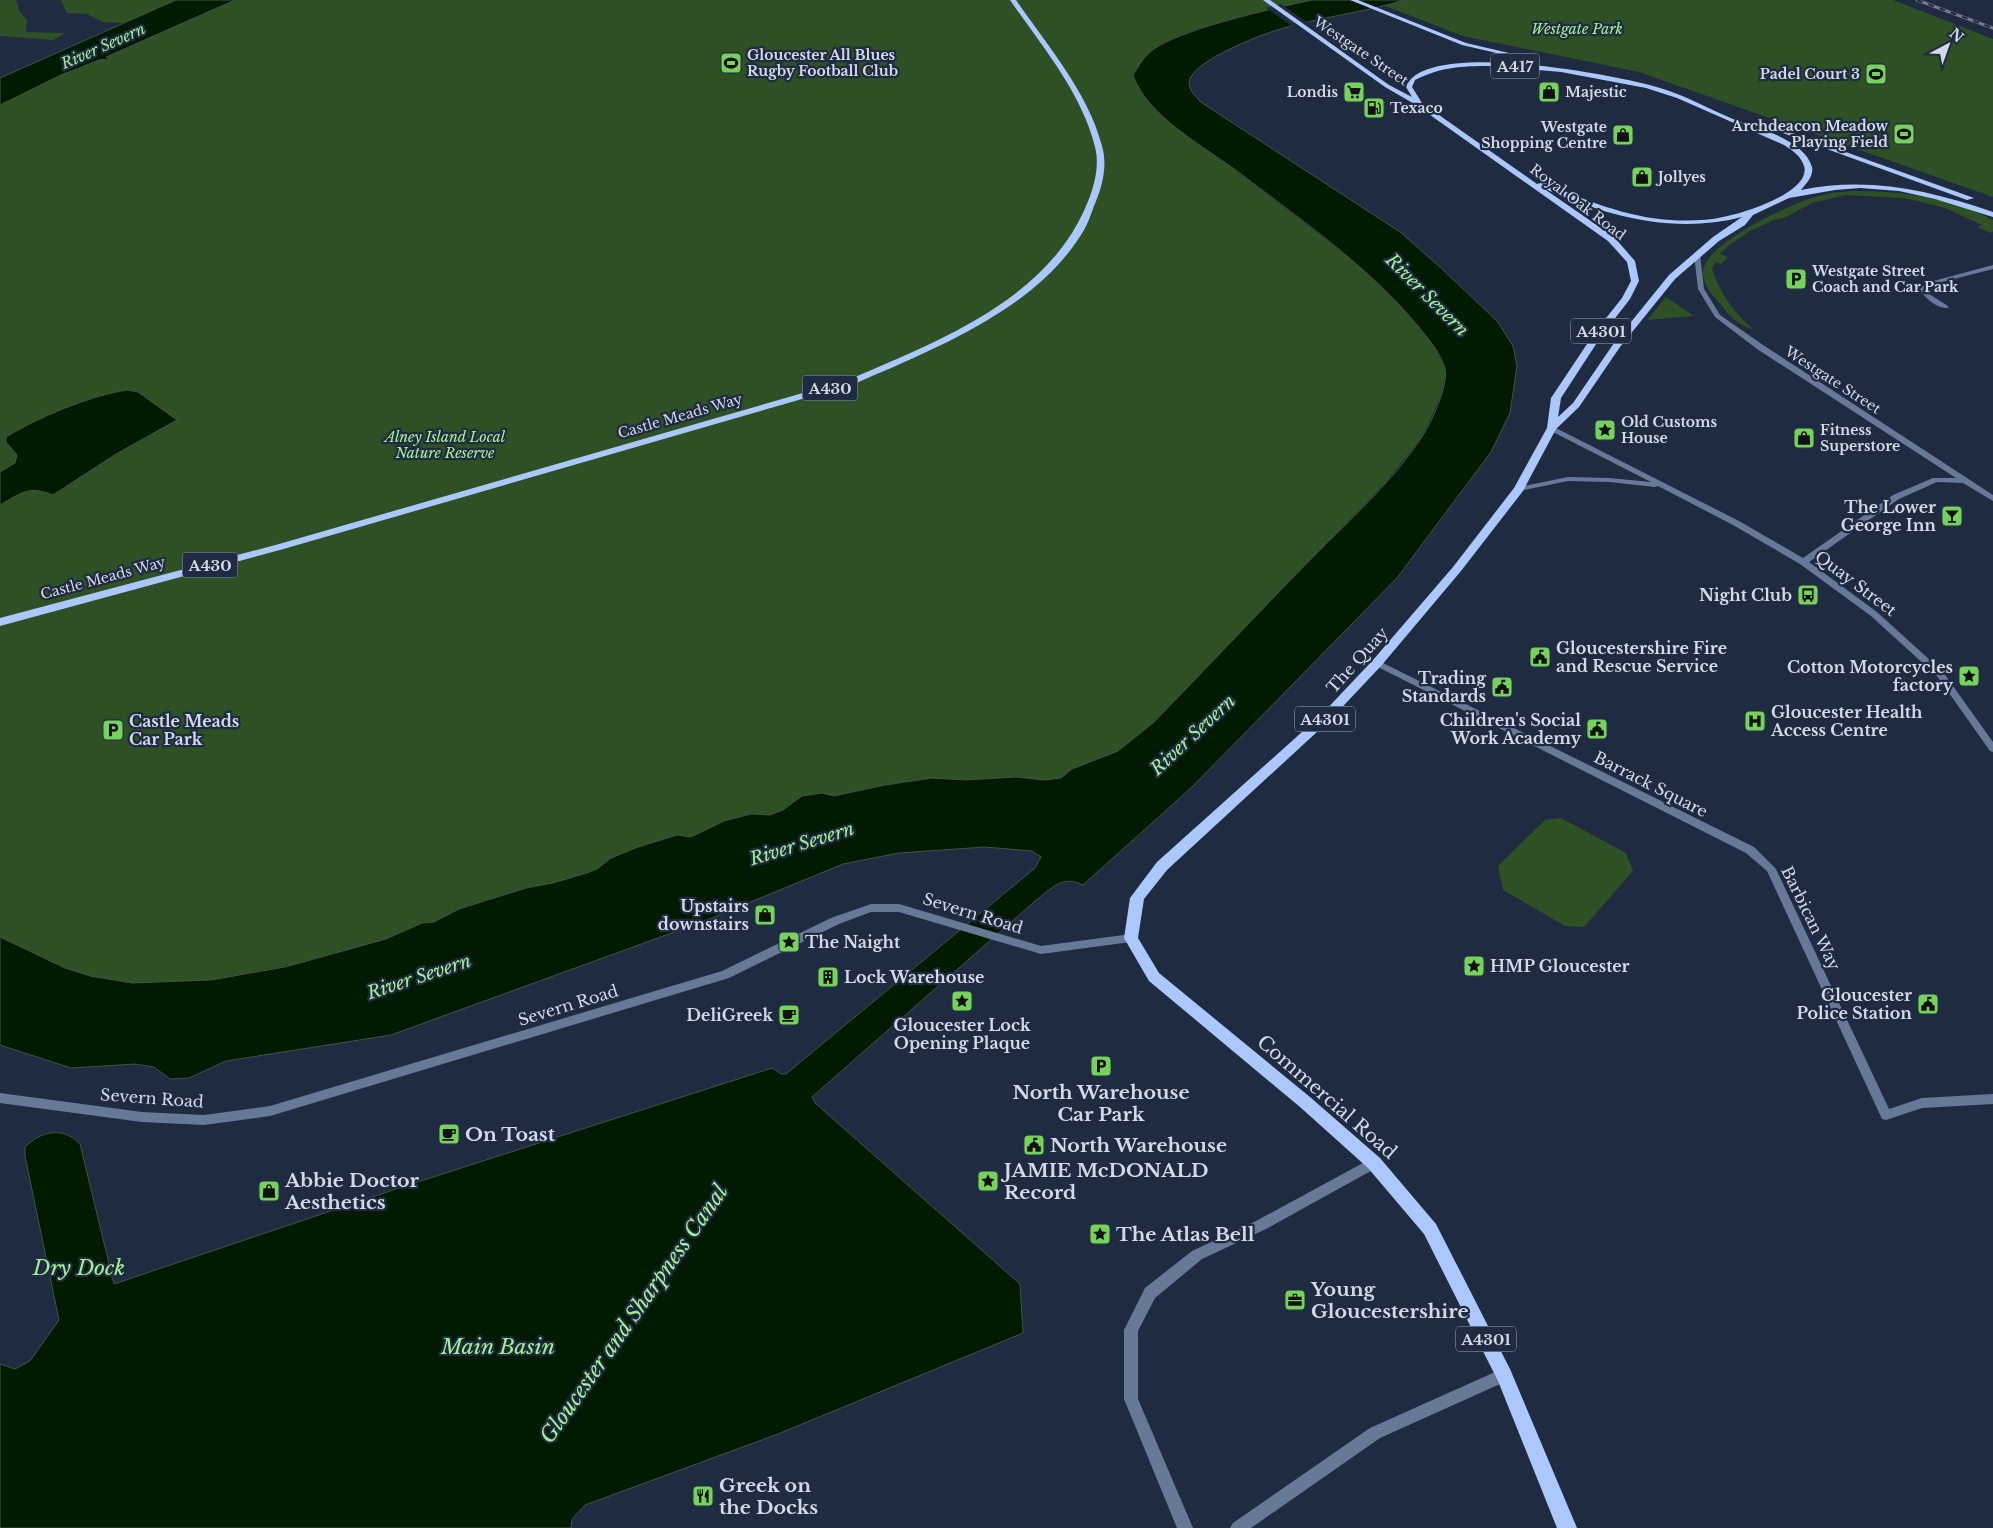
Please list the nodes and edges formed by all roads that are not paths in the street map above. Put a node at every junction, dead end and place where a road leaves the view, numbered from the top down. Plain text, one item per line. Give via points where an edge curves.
1 (1014, 0) edge
2 (1266, 0) edge
3 (1353, 0) edge
4 (1648, 86) junction
5 (1682, 98) junction
6 (1419, 104) junction
7 (1519, 173) junction
8 (1792, 194) junction
9 (1993, 206) edge
10 (1750, 213) junction
11 (1993, 215) edge
12 (1698, 254) junction
13 (1631, 261) joint
14 (1993, 267) edge
15 (1985, 268) junction
16 (1993, 275) edge
17 (1946, 307) dead end
18 (1552, 428) junction
19 (1967, 481) junction
20 (1664, 486) junction
21 (1519, 489) junction
22 (1991, 498) edge
23 (1803, 562) junction
24 (0, 622) edge
25 (1377, 663) junction
26 (1993, 749) edge
27 (1750, 850) joint
28 (1131, 938) junction
29 (0, 1098) edge
30 (1993, 1099) edge
31 (1374, 1163) junction
32 (1504, 1376) junction
33 (1184, 1528) edge
34 (1238, 1528) edge
35 (1567, 1528) edge

1 - 24 main road, Castle Meads Way / A430 via 1079,102 1095,133 1102,168 1092,204 1070,244 1048,269 997,310 925,350 851,382 283,546
2 - 6 main road, Westgate Street / A417 via 1387,86
3 - 4 main road, A417 via 1480,49 1610,73
4 - 5 main road, A417
4 - 6 main road, A417 via 1550,69 1456,65 1431,69 1412,79 1409,88
5 - 8 main road, A417 via 1777,138 1795,150 1806,161 1808,171
5 - 9 main road, A417 via 1732,112
6 - 7 main road, A417
7 - 10 main road, Royal Oak Road / A417 via 1589,204 1645,220 1690,224
7 - 13 main road, Royal Oak Road / A4301 via 1611,239
8 - 10 main road, Royal Oak Road / A417
8 - 11 main road, A417 via 1840,187 1885,187 1936,196
10 - 12 main road, The Quay / A4301 via 1742,223
12 - 18 main road, The Quay / A4301 via 1672,277 1576,405
12 - 19 street, Westgate Street via 1701,289 1717,316
13 - 18 main road, The Quay / A4301 via 1635,281 1626,299 1598,334 1556,398
14 - 15 street
15 - 16 street
15 - 17 street via 1928,284 1923,289 1926,295
18 - 20 street, Quay Street
18 - 21 main road, The Quay / A4301
19 - 22 street, Westgate Street
19 - 23 street via 1936,480 1896,496
20 - 21 street, Quay Street via 1568,479
20 - 23 street, Quay Street
21 - 25 main road, The Quay / A4301 via 1457,569
23 - 26 street, Quay Street via 1874,614 1940,674
25 - 27 street, Barrack Square
25 - 28 main road, The Quay / A4301 via 1326,718 1162,866 1137,898
27 - 30 street, Barbican Way via 1771,869 1886,1115 1922,1103
28 - 29 street, Severn Road via 1041,950 899,908 871,908 835,921 725,975 270,1111 204,1120 142,1117
28 - 31 main road, Commercial Road / A4301 via 1154,977
31 - 32 main road, Commercial Road / A4301 via 1430,1229
31 - 33 street via 1261,1225 1197,1255 1150,1293 1131,1330 1131,1399
32 - 34 street via 1376,1434
32 - 35 main road, Commercial Road / A4301

